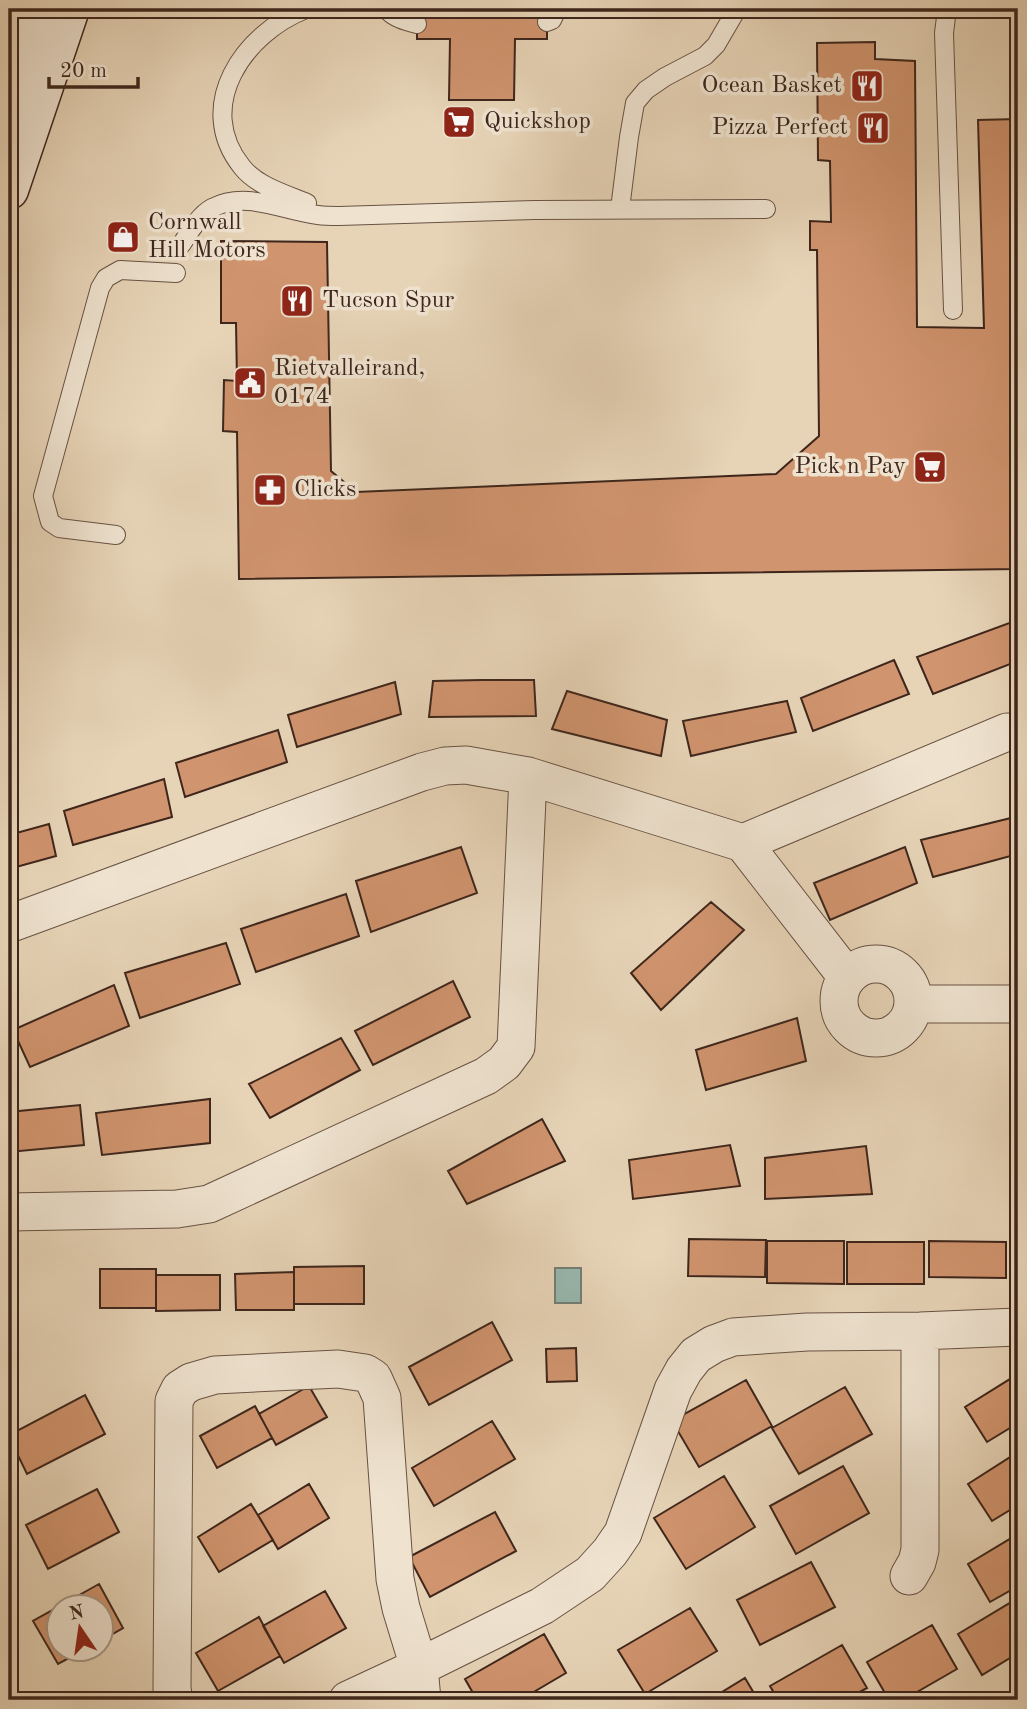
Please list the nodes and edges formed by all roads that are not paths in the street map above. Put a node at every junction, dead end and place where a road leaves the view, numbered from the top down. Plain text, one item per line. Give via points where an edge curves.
1 (40, 9) edge
2 (70, 9) edge
3 (306, 9) edge
4 (386, 9) edge
5 (737, 9) edge
6 (947, 9) edge
7 (417, 24) dead end
8 (9, 110) edge
9 (9, 190) edge
10 (620, 209) junction
11 (766, 209) dead end
12 (339, 216) junction
13 (181, 246) dead end
14 (176, 273) dead end
15 (953, 310) dead end
16 (116, 535) dead end
17 (1007, 732) dead end
18 (528, 776) junction
19 (743, 844) junction
20 (9, 924) edge
21 (847, 977) junction
22 (914, 1004) junction
23 (1018, 1004) edge
24 (9, 1212) edge
25 (1018, 1327) edge
26 (920, 1331) junction
27 (909, 1576) dead end
28 (421, 1684) edge
29 (174, 1700) edge
30 (348, 1700) edge

1 - 8 main road
2 - 9 main road
3 - 12 lane via 272,27 235,66 222,112 225,134 242,168 256,179
4 - 7 lane
5 - 10 lane via 705,56 665,77 635,103
6 - 15 lane via 944,45
10 - 11 lane
10 - 12 lane
12 - 13 lane via 247,200 228,203 210,209
14 - 16 lane via 120,270 100,288 43,496 50,522 60,528
17 - 19 street
18 - 19 street
18 - 20 street via 466,765 422,772
18 - 24 street via 516,1047 503,1063 486,1076 209,1204 177,1209
19 - 21 street
21 - 22 street via 862,966 887,965 907,980
21 - 22 street via 838,1006 849,1028 859,1034 882,1038 894,1034 904,1027
22 - 23 street
25 - 26 street
26 - 27 street via 920,1550
26 - 28 street via 733,1337 696,1355 674,1390 623,1533 610,1552 590,1574
28 - 29 street via 395,1579 382,1398 373,1378 338,1369 215,1375 191,1382 180,1389 174,1401
28 - 30 street

